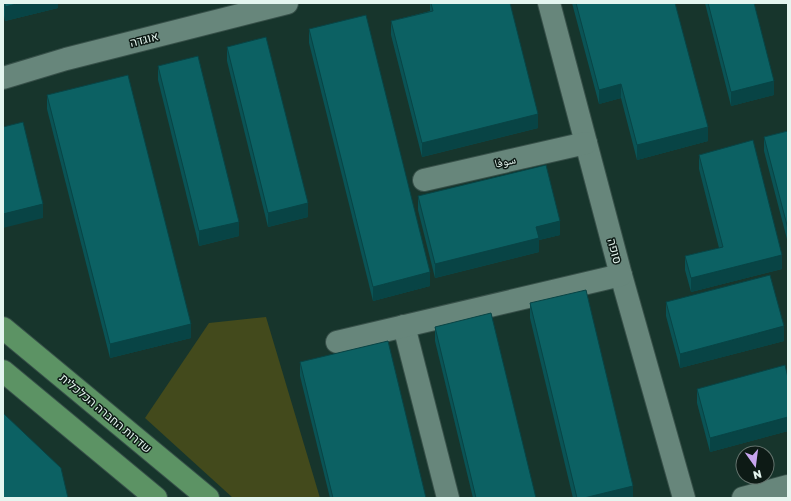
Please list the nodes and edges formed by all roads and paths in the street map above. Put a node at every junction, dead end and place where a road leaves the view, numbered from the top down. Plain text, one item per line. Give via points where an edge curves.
1 (287, 3) edge
2 (549, 3) edge
3 (3, 78) edge
4 (586, 143) junction
5 (424, 180) dead end
6 (621, 275) junction
7 (404, 326) junction
8 (3, 328) edge
9 (337, 342) dead end
10 (3, 371) edge
11 (788, 486) edge
12 (156, 498) edge
13 (208, 498) edge
14 (448, 498) edge
15 (684, 498) edge
16 (743, 498) edge

1 - 3 street, אוגדה via 66,59
2 - 4 street, סופה
4 - 5 street, سوفا
4 - 6 street, סופה
6 - 7 street
6 - 15 street, סופה
7 - 9 street
7 - 14 street
8 - 13 main road, שדרות החברה הכלכלית
10 - 12 main road
11 - 16 street

